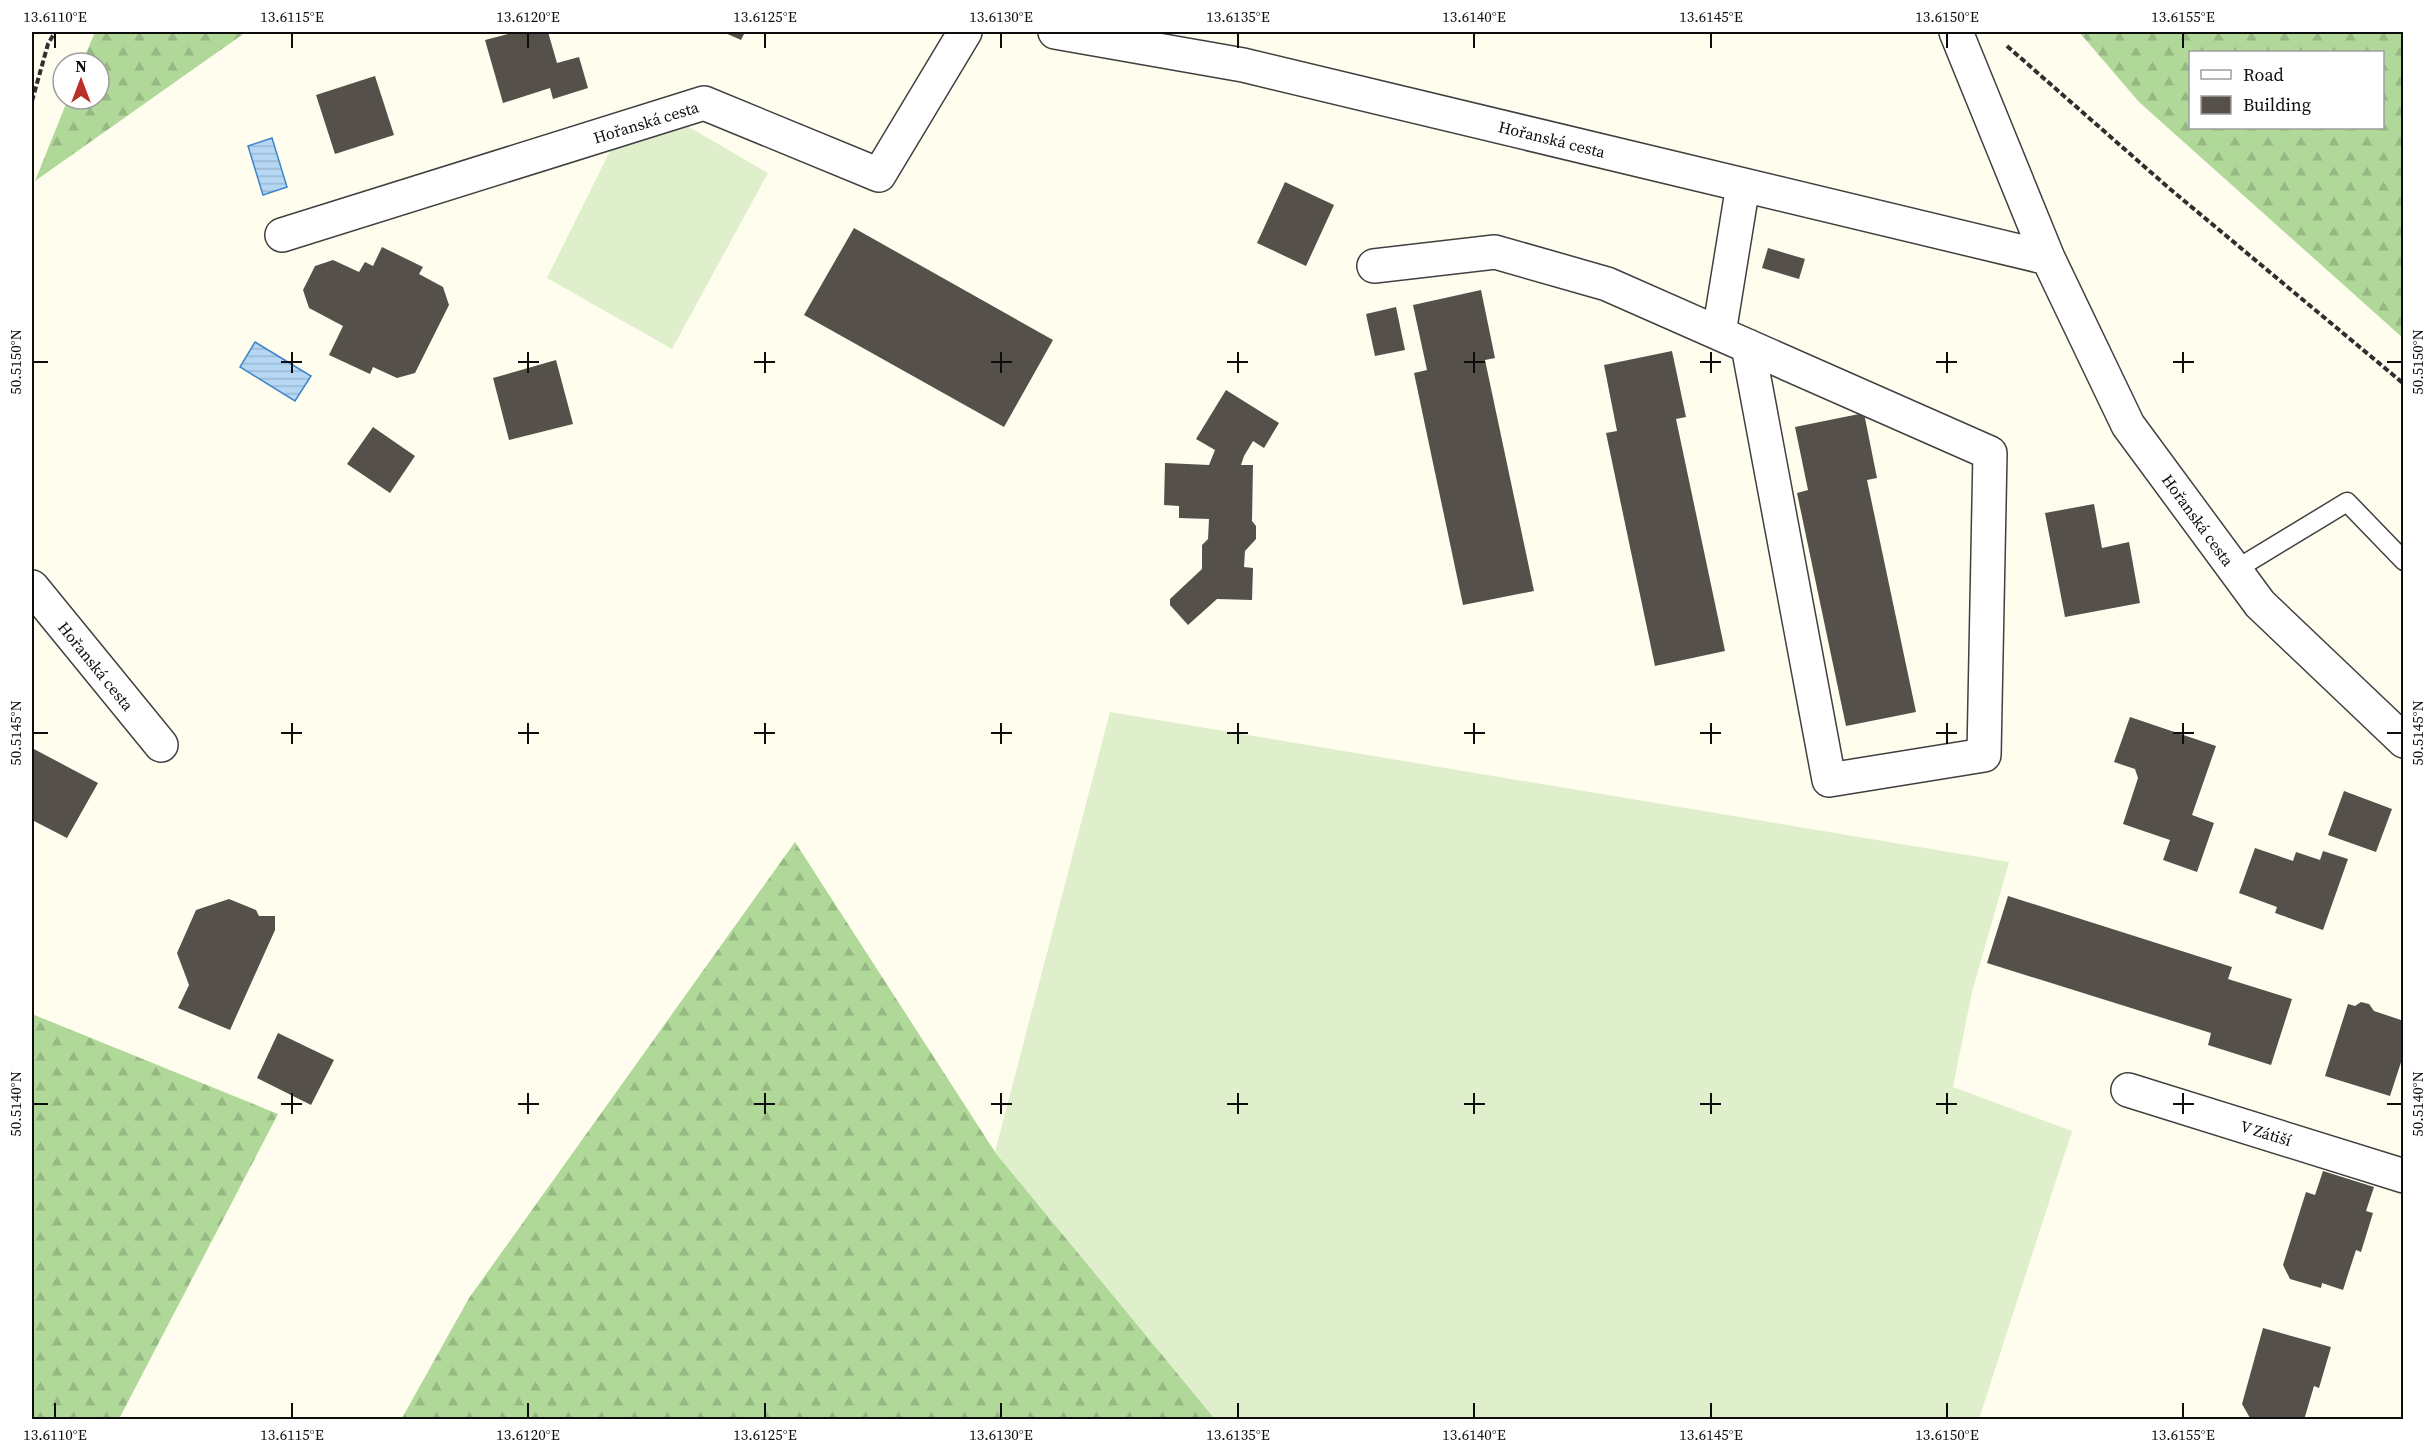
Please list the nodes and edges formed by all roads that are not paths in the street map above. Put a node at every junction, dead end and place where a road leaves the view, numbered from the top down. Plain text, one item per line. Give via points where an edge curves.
1 (965, 32) edge
2 (1054, 32) edge
3 (1956, 32) edge
4 (1743, 185) junction
5 (282, 235) dead end
6 (2048, 258) junction
7 (1374, 266) dead end
8 (1733, 340) junction
9 (2403, 561) edge
10 (2235, 570) junction
11 (32, 587) edge
12 (2403, 741) edge
13 (161, 745) dead end
14 (2128, 1090) dead end
15 (2403, 1176) edge

1 - 5 street, Hořanská cesta via 879,174 704,103
2 - 4 street, Hořanská cesta via 1243,65
3 - 6 street, Hořanská cesta
4 - 6 street, Hořanská cesta
4 - 8 street
6 - 10 street, Hořanská cesta via 2128,425
7 - 8 street via 1495,252 1607,284
8 - 8 street via 1990,453 1984,755 1829,780
9 - 10 lane via 2347,502
10 - 12 street, Hořanská cesta via 2260,604
11 - 13 street, Hořanská cesta
14 - 15 street, V Zátiší

